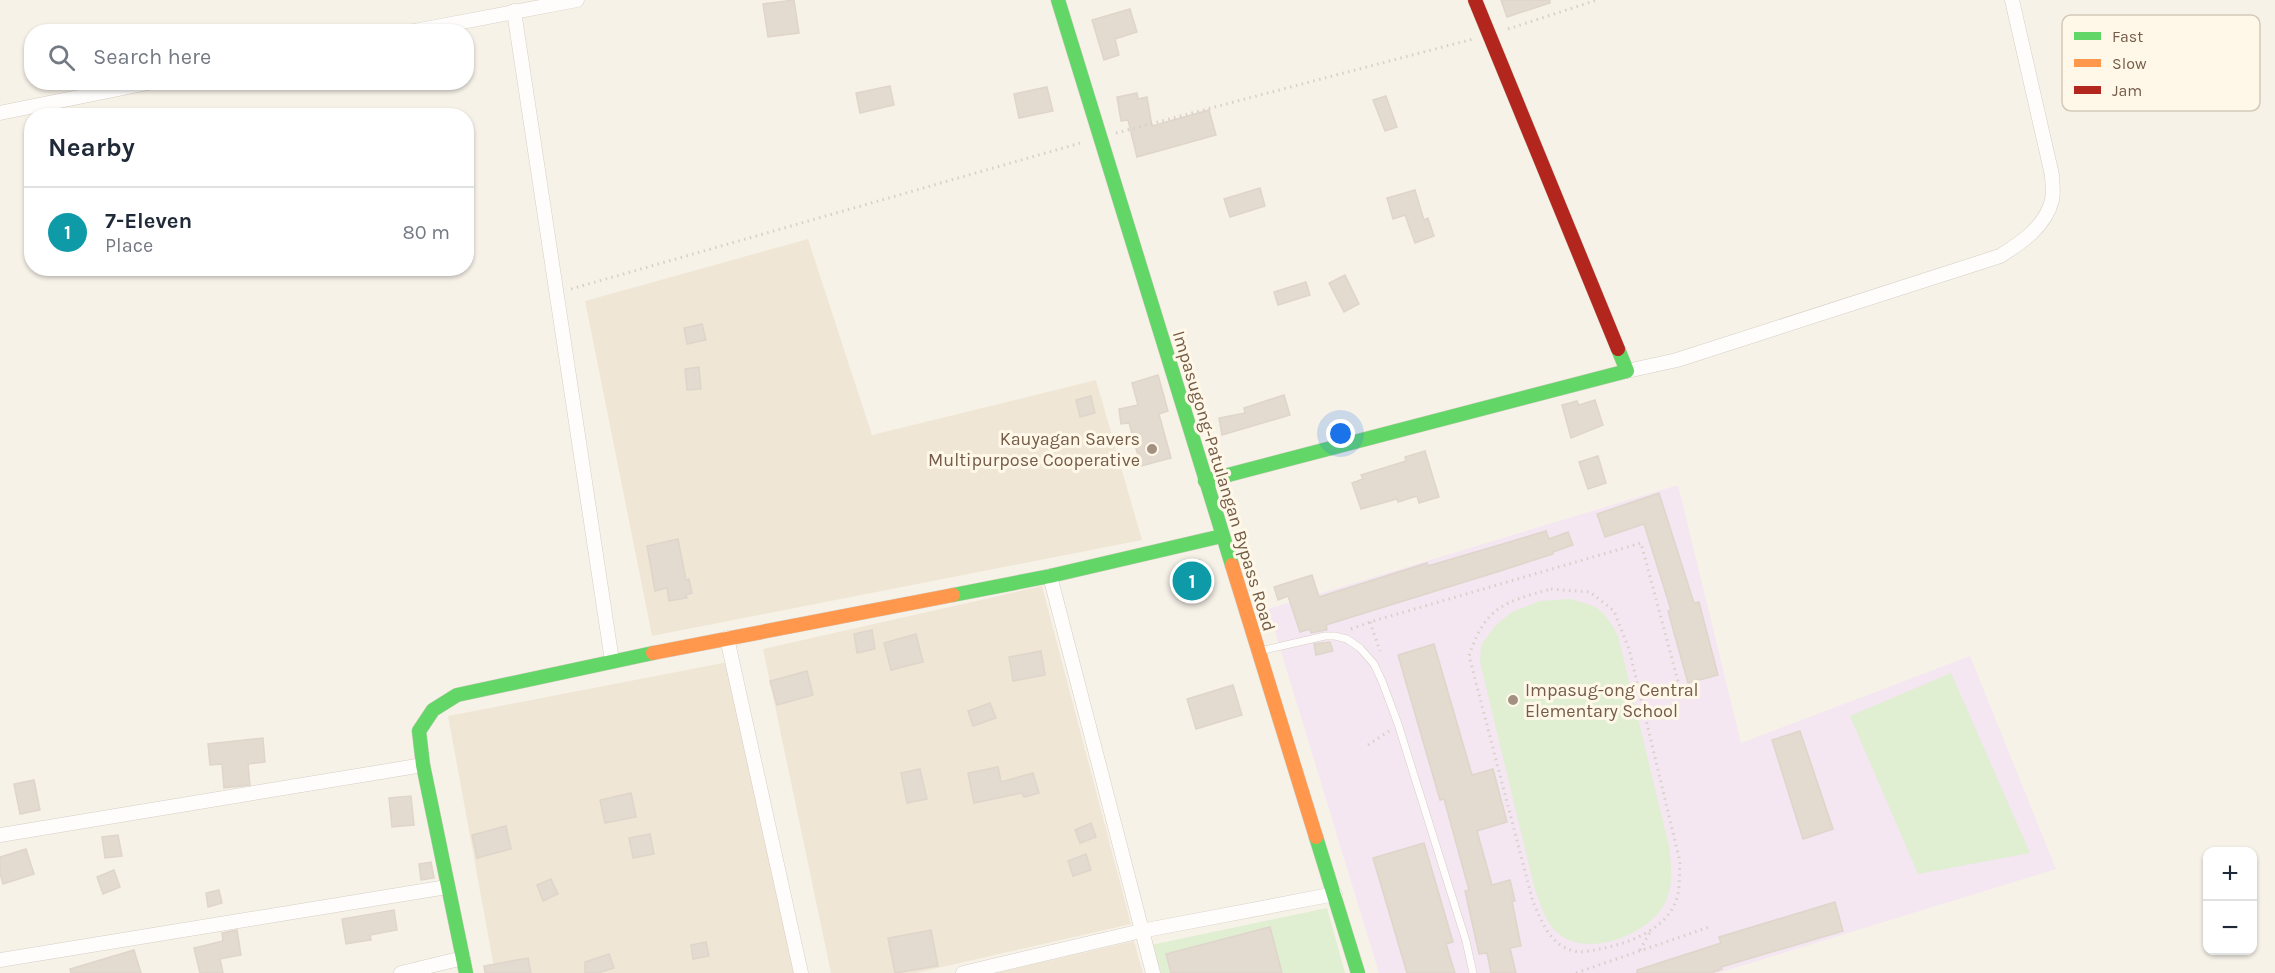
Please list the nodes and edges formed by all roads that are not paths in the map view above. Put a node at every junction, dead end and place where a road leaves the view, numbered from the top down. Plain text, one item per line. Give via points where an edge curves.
1 (577, 0) edge
2 (1058, 0) edge
3 (1474, 0) edge
4 (2012, 0) edge
5 (514, 11) junction
6 (449, 24) edge
7 (114, 90) edge
8 (24, 108) edge
9 (25, 108) edge
10 (0, 113) edge
11 (1627, 371) junction
12 (1206, 482) junction
13 (1222, 536) junction
14 (1050, 576) junction
15 (727, 638) junction
16 (1258, 652) junction
17 (612, 661) junction
18 (423, 765) junction
19 (0, 835) edge
20 (447, 887) junction
21 (1335, 894) junction
22 (1141, 932) junction
23 (463, 958) junction
24 (0, 960) edge
25 (401, 973) edge
26 (466, 973) edge
27 (801, 973) edge
28 (963, 973) edge
29 (1153, 973) edge
30 (1358, 973) edge
31 (1473, 973) edge

1 - 5 street
2 - 12 street, Impasugong-Patulangan Bypass Road
3 - 11 street
4 - 11 street via 2052,175 2052,200 2024,241 1988,259 1688,356
5 - 6 street
5 - 17 street
7 - 9 street
8 - 10 street
11 - 12 street
12 - 13 street, Impasugong-Patulangan Bypass Road
13 - 14 street
13 - 16 street, Impasugong-Patulangan Bypass Road
14 - 15 street
14 - 22 street
15 - 17 street
15 - 27 street
16 - 21 street, Impasugong-Patulangan Bypass Road
16 - 31 lane via 1335,636 1360,648 1374,664 1398,724
17 - 18 street via 457,695 433,710 419,731
18 - 19 street
18 - 20 street
20 - 23 street
20 - 24 street
21 - 22 street
21 - 30 street, Impasugong-Patulangan Bypass Road
22 - 28 street
22 - 29 street
23 - 25 street
23 - 26 street

